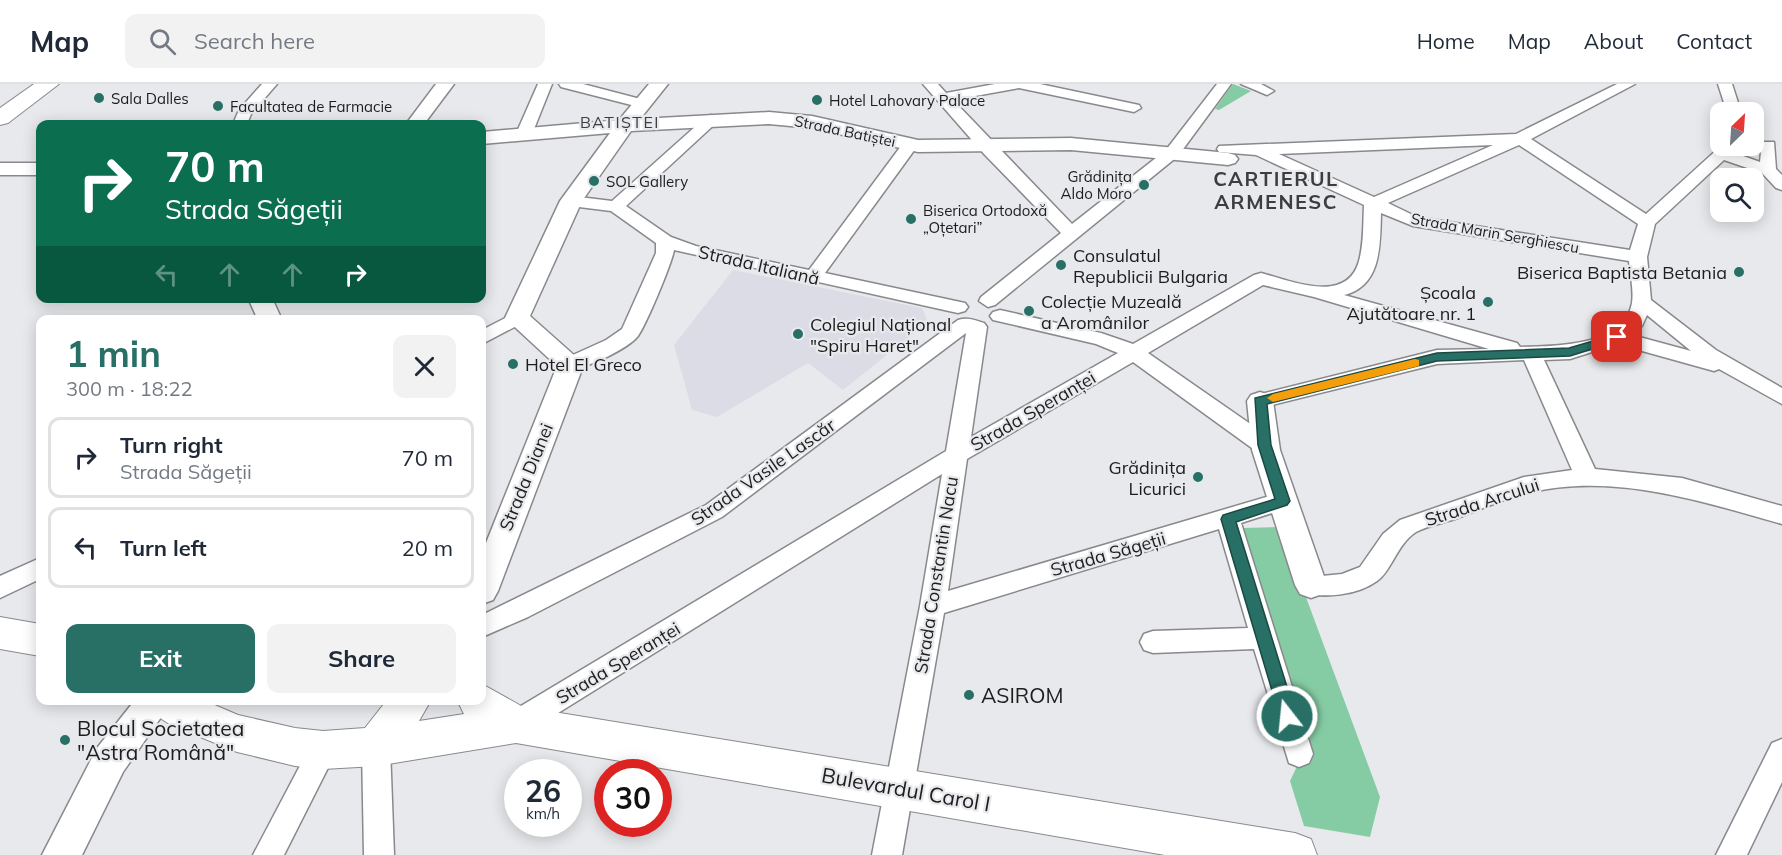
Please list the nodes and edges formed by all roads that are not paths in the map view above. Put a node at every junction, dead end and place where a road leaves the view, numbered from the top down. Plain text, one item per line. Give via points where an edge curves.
1 (21, 84) edge
2 (48, 84) edge
3 (270, 84) edge
4 (445, 84) edge
5 (545, 84) edge
6 (566, 84) edge
7 (659, 84) edge
8 (930, 84) edge
9 (1224, 84) edge
10 (1248, 84) edge
11 (1628, 84) edge
12 (1725, 84) edge
13 (1268, 91) dead end
14 (0, 98) edge
15 (942, 98) junction
16 (1731, 102) edge
17 (643, 104) junction
18 (1134, 108) dead end
19 (0, 118) edge
20 (241, 120) edge
21 (418, 120) edge
22 (711, 120) junction
23 (625, 125) junction
24 (524, 134) junction
25 (486, 138) edge
26 (1519, 139) junction
27 (910, 145) junction
28 (986, 145) junction
29 (1768, 145) edge
30 (1252, 150) junction
31 (1172, 153) junction
32 (1226, 154) joint
33 (1719, 156) edge
34 (1739, 156) edge
35 (36, 169) edge
36 (0, 170) edge
37 (1768, 170) junction
38 (1782, 185) edge
39 (571, 201) junction
40 (1373, 204) junction
41 (616, 206) junction
42 (1647, 222) junction
43 (1072, 234) junction
44 (665, 241) junction
45 (1638, 257) junction
46 (813, 277) junction
47 (1318, 294) junction
48 (1642, 302) junction
49 (994, 309) junction
50 (517, 318) junction
51 (967, 319) junction
52 (1431, 326) junction
53 (486, 336) edge
54 (1617, 337) junction
55 (1134, 352) junction
56 (1531, 354) junction
57 (1437, 357) junction
58 (571, 364) junction
59 (1729, 369) junction
60 (1782, 398) edge
61 (1260, 401) joint
62 (1264, 445) junction
63 (955, 456) junction
64 (1587, 477) junction
65 (1282, 501) junction
66 (1782, 515) edge
67 (1228, 519) junction
68 (36, 570) edge
69 (486, 581) edge
70 (1311, 585) joint
71 (0, 588) edge
72 (933, 606) junction
73 (486, 624) edge
74 (0, 633) edge
75 (1264, 638) junction
76 (36, 639) edge
77 (1153, 642) dead end
78 (152, 705) edge
79 (174, 705) edge
80 (407, 705) edge
81 (485, 705) edge
82 (516, 724) junction
83 (376, 747) junction
84 (323, 750) junction
85 (1782, 752) edge
86 (1299, 754) dead end
87 (900, 788) junction
88 (1274, 853) edge
89 (61, 855) edge
90 (268, 855) edge
91 (379, 855) edge
92 (887, 855) edge
93 (1731, 855) edge

1 - 14 main road
2 - 19 main road
3 - 20 street
4 - 21 street
5 - 24 street
6 - 17 street
7 - 17 street
8 - 15 street
9 - 31 street
10 - 13 street
11 - 26 street via 1592,95
12 - 16 street
15 - 18 street via 1019,84
15 - 28 street
17 - 23 street
22 - 23 street, Strada Batiștei
22 - 27 street, Strada Batiștei via 799,120
22 - 41 street
23 - 24 street, Strada Batiștei
23 - 39 street
24 - 25 street, Strada Batiștei
26 - 30 street
26 - 40 street
26 - 42 street
27 - 28 street, Strada Batiștei
27 - 46 street
28 - 31 street, Strada Batiștei via 1071,144
28 - 43 street
29 - 37 street
30 - 32 street
30 - 40 street, Strada Marin Serghiescu
31 - 32 street, Strada Batiștei
31 - 43 street
33 - 42 street
34 - 37 street
35 - 36 street
37 - 38 street
39 - 41 street, Strada Italiană
39 - 50 street
40 - 45 street, Strada Marin Serghiescu via 1425,224
40 - 47 street, Strada Speranței via 1365,269 1346,288
41 - 44 street, Strada Italiană
42 - 45 street
43 - 49 street
44 - 46 street, Strada Italiană
44 - 58 street via 665,253 630,333
45 - 48 street
46 - 51 street, Strada Italiană
47 - 52 street
47 - 55 street, Strada Speranței via 1261,279
48 - 54 street via 1635,322
48 - 59 street
49 - 51 street via 991,325
49 - 51 street via 974,299
49 - 55 street
50 - 53 street
50 - 58 street
51 - 63 street, Strada Constantin Nacu
51 - 73 street, Strada Vasile Lascăr via 714,511
52 - 56 street
52 - 57 street via 1454,338 1456,348
54 - 56 street via 1570,352
54 - 59 street
55 - 62 street
55 - 63 street, Strada Speranței
56 - 57 street
56 - 64 street
57 - 61 street
58 - 69 street, Strada Dianei
59 - 60 street
61 - 62 street
62 - 65 street
63 - 72 street, Strada Constantin Nacu
63 - 82 street, Strada Speranței
64 - 66 street, Strada Arcului via 1682,487
64 - 70 street, Strada Arcului via 1524,485 1408,526 1391,541 1369,574 1343,584
65 - 67 street, Strada Săgeții
65 - 70 street
67 - 72 street, Strada Săgeții
67 - 75 street
68 - 71 street
72 - 87 street, Strada Constantin Nacu
74 - 76 main road
75 - 77 street
75 - 86 street
78 - 89 street via 94,786
79 - 84 main road via 266,742
80 - 83 main road
81 - 82 main road
82 - 83 main road
82 - 87 main road, Bulevardul Carol I
83 - 84 main road
83 - 91 street
84 - 90 street
85 - 93 street
87 - 88 main road, Bulevardul Carol I
87 - 92 street, Strada Constantin Nacu

